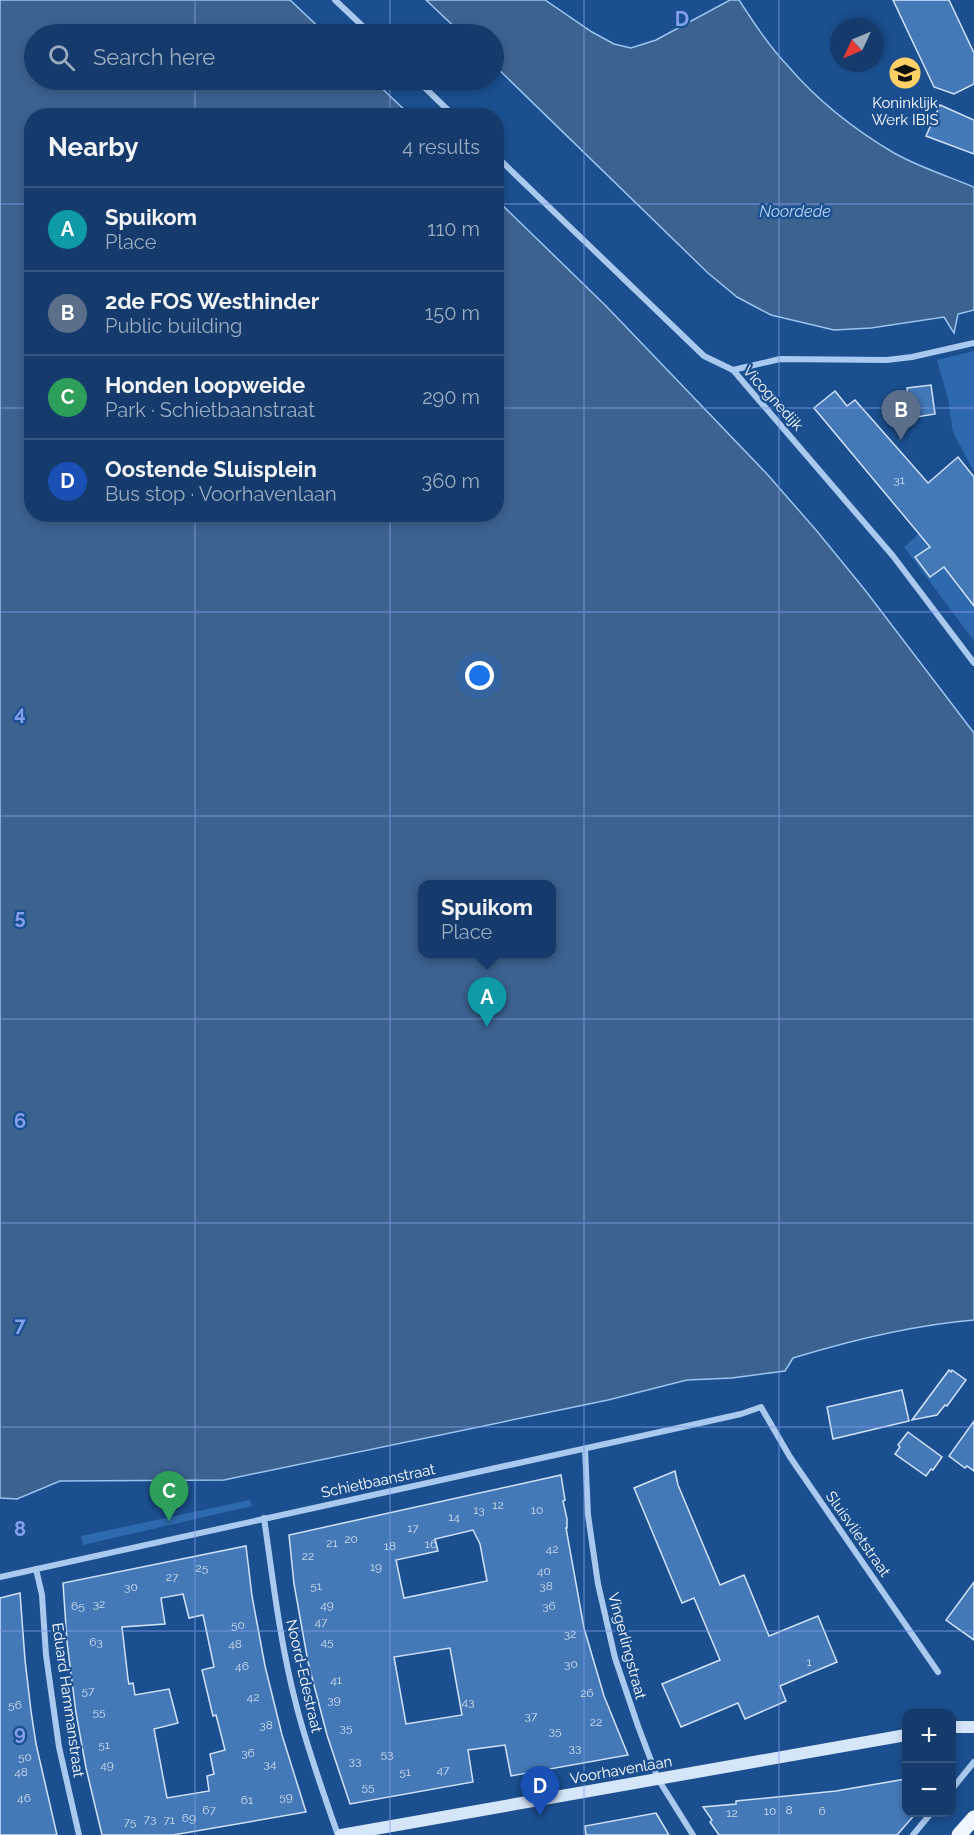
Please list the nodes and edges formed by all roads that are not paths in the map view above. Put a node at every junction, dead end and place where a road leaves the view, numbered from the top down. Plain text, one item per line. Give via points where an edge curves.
1 (335, 0) edge
2 (360, 24) edge
3 (427, 90) edge
4 (446, 108) edge
5 (504, 164) edge
6 (974, 343) edge
7 (733, 370) junction
8 (974, 663) edge
9 (761, 1407) joint
10 (585, 1449) junction
11 (264, 1518) junction
12 (36, 1569) junction
13 (0, 1577) edge
14 (938, 1672) dead end
15 (956, 1727) edge
16 (974, 1727) edge
17 (902, 1736) edge
18 (974, 1762) edge
19 (658, 1779) junction
20 (956, 1783) edge
21 (928, 1817) edge
22 (974, 1818) edge
23 (79, 1835) edge
24 (339, 1835) edge
25 (693, 1835) edge
26 (913, 1835) edge
27 (959, 1835) edge

1 - 2 street
3 - 4 street
5 - 7 street, Vicognedijk via 704,356
6 - 7 street via 887,360 780,359
7 - 8 street, Vicognedijk via 886,548
9 - 10 street, Schietbaanstraat
9 - 14 street, Sluisvlietstraat via 790,1457
10 - 11 street, Schietbaanstraat
10 - 19 street, Vingerlingstraat via 588,1515 598,1584 615,1658
11 - 12 street, Schietbaanstraat
11 - 24 street, Noord-Edestraat via 280,1632 296,1704
12 - 13 street, Schietbaanstraat
12 - 23 street, Eduard Hammanstraat via 59,1747
15 - 16 street
17 - 19 street, Voorhavenlaan
18 - 20 street
19 - 24 street, Voorhavenlaan
19 - 25 street, Vingerlingstraat
21 - 26 street
22 - 27 main road

